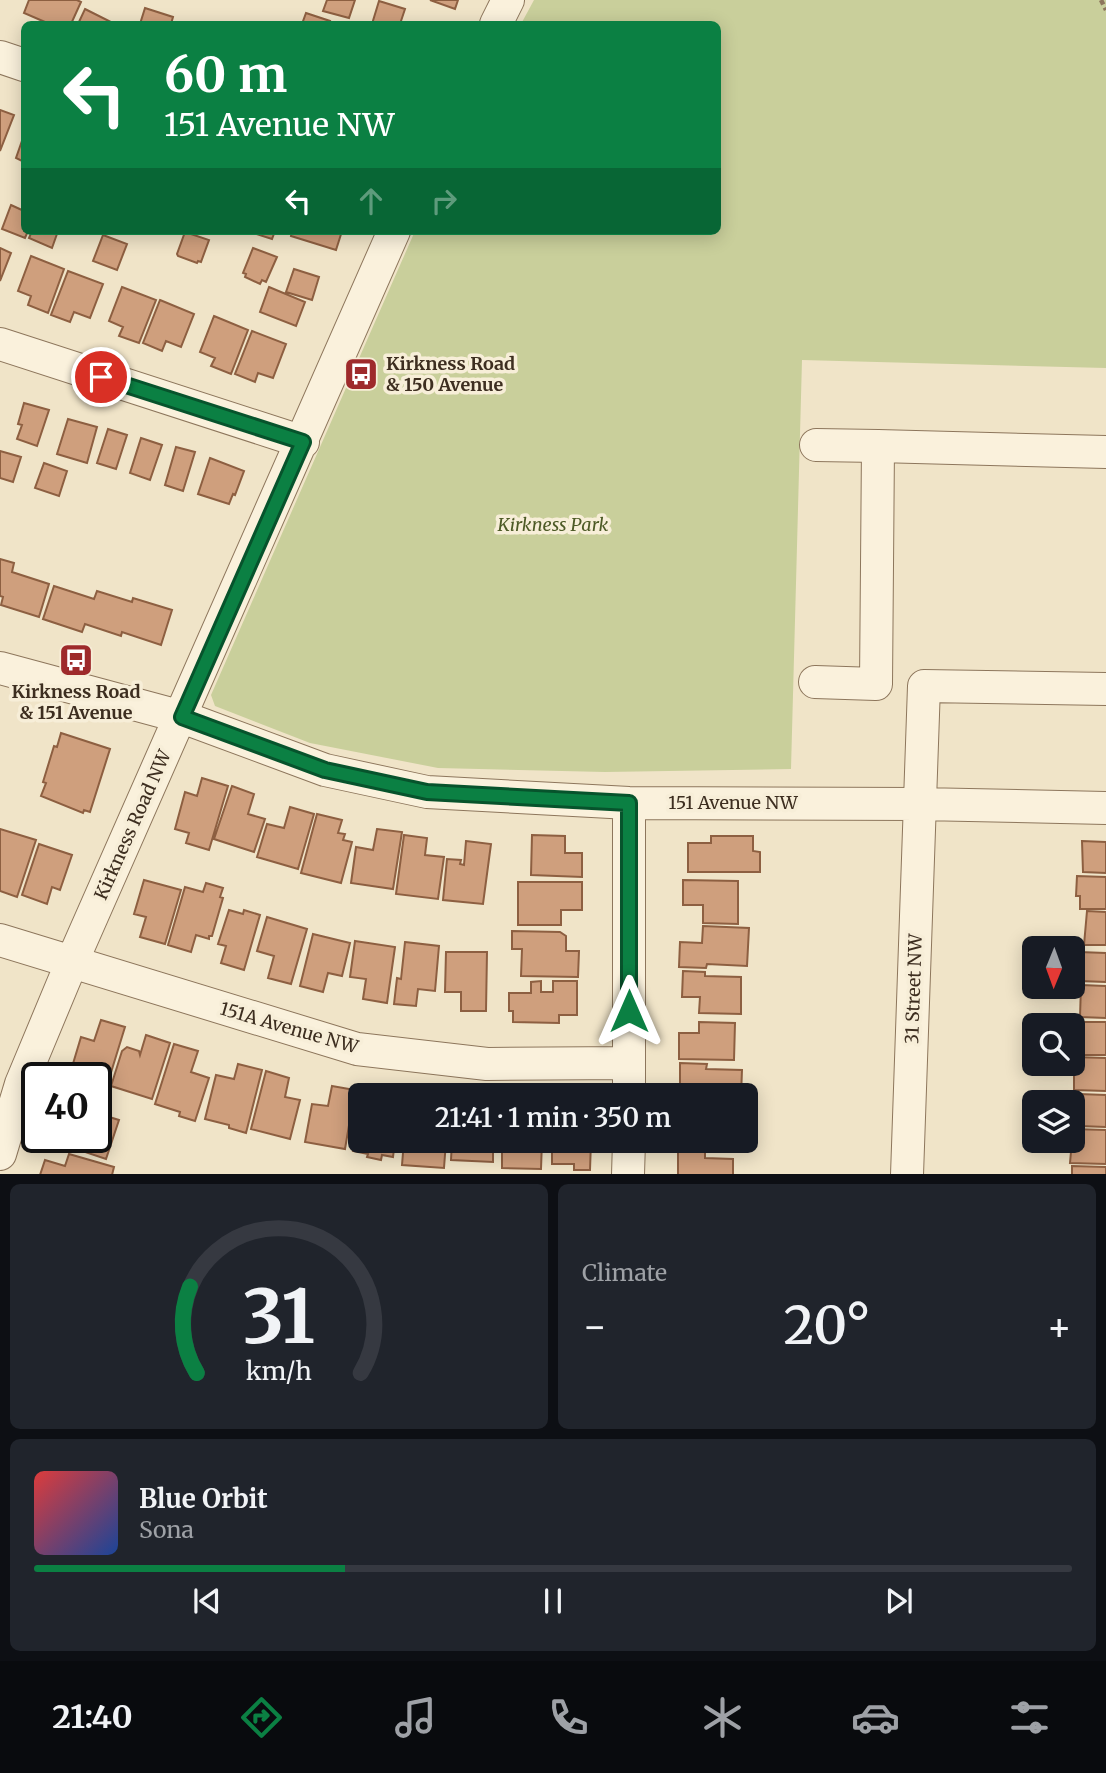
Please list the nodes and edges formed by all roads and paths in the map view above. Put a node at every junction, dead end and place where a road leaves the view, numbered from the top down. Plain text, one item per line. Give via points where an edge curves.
1 (508, 0) edge
2 (1101, 0) edge
3 (1106, 10) edge
4 (498, 21) edge
5 (0, 57) edge
6 (21, 64) edge
7 (392, 235) edge
8 (0, 344) edge
9 (303, 442) junction
10 (817, 445) dead end
11 (878, 446) junction
12 (1106, 452) edge
13 (0, 668) edge
14 (815, 682) dead end
15 (876, 684) junction
16 (925, 686) junction
17 (1106, 689) edge
18 (182, 717) junction
19 (629, 803) junction
20 (920, 804) junction
21 (1106, 808) edge
22 (0, 940) edge
23 (71, 964) junction
24 (629, 1063) junction
25 (629, 1083) edge
26 (629, 1153) edge
27 (0, 1154) edge
28 (628, 1174) edge
29 (907, 1174) edge

1 - 4 street
2 - 3 path
5 - 6 street
7 - 9 street, Kirkness Road NW
8 - 9 street
9 - 18 street, Kirkness Road NW
10 - 11 street
11 - 12 street
11 - 15 street
13 - 18 street, 151 Avenue NW
14 - 15 street
15 - 16 street
16 - 17 street
16 - 20 street, 31 Street NW
18 - 19 street, 151 Avenue NW via 325,770 427,792
18 - 23 street, Kirkness Road NW
19 - 20 street, 151 Avenue NW
19 - 24 street
20 - 21 street, 151 Avenue NW
20 - 29 street, 31 Street NW
22 - 23 street, 151A Avenue NW
23 - 24 street, 151A Avenue NW via 357,1049 487,1064
23 - 27 street, Kirkness Road NW via 21,1084
24 - 25 street
26 - 28 street

